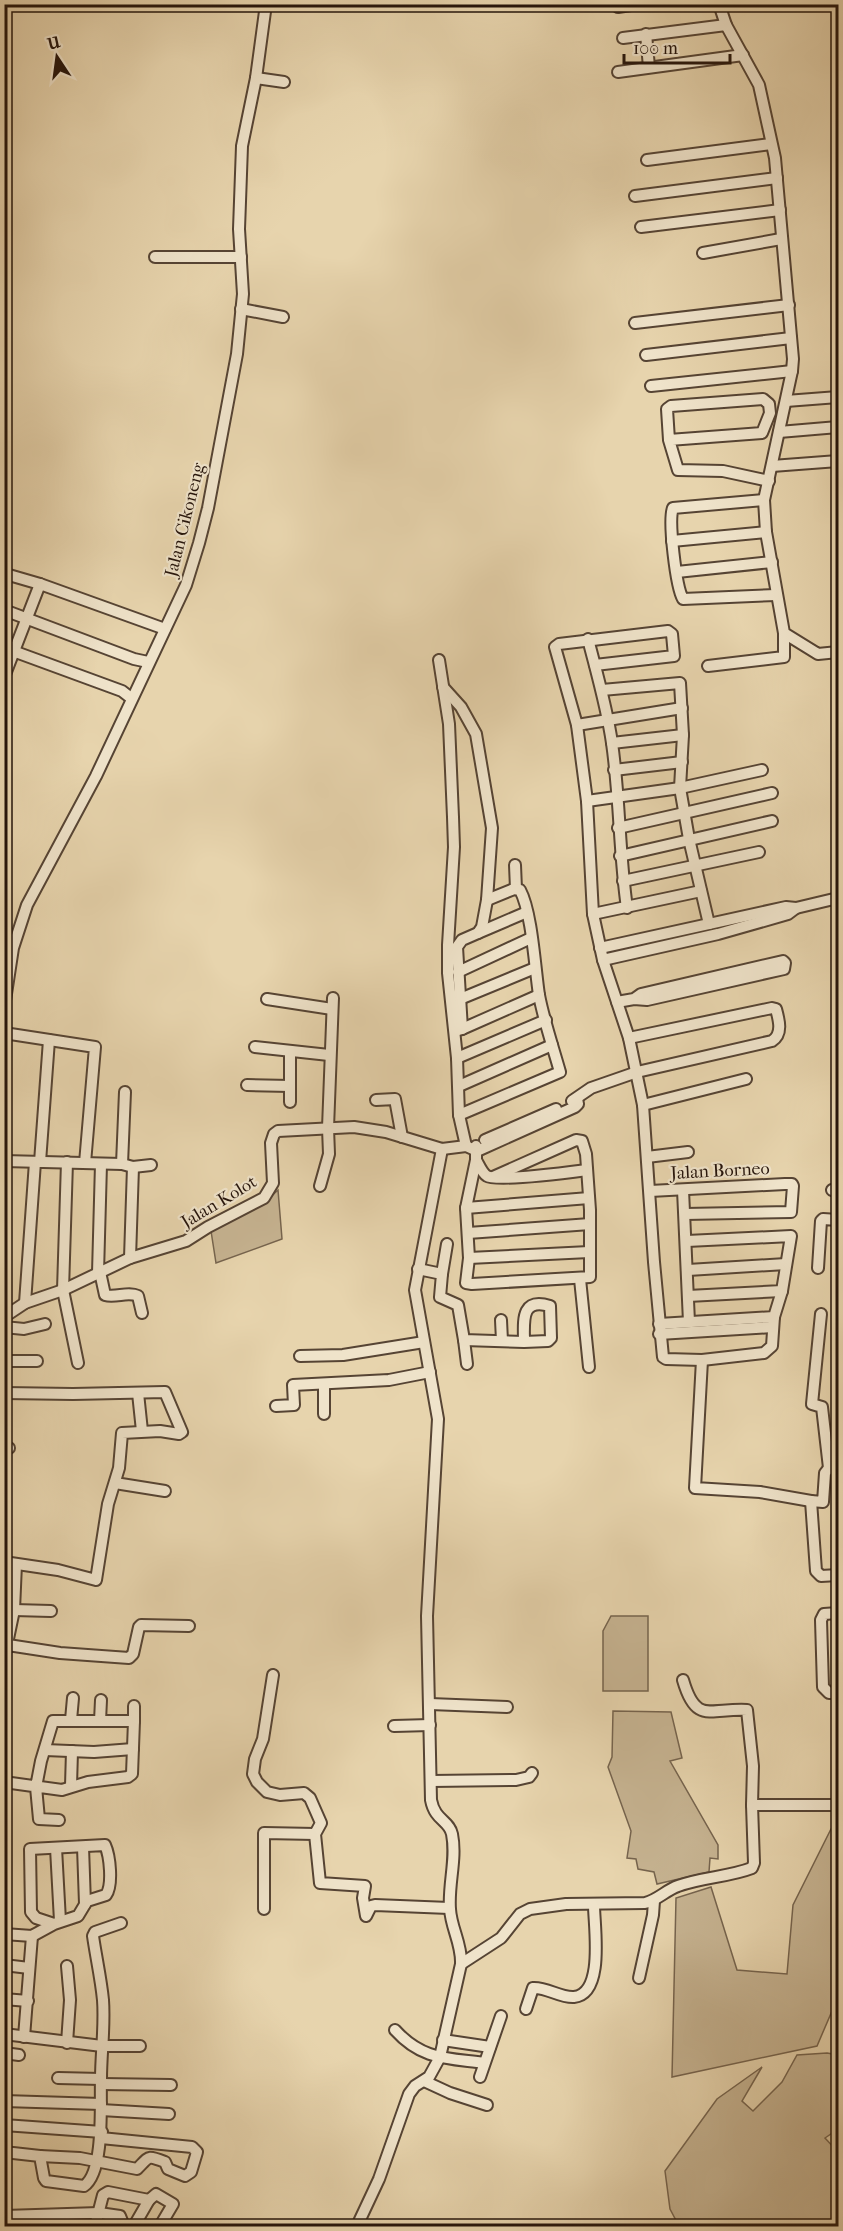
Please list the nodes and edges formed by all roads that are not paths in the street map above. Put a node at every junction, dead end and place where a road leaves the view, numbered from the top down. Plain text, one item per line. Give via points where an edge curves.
1 (266, 4) edge
2 (637, 4) edge
3 (718, 4) edge
4 (618, 7) dead end
5 (726, 25) junction
6 (646, 34) junction
7 (623, 38) dead end
8 (743, 54) junction
9 (649, 67) junction
10 (618, 72) dead end
11 (256, 78) junction
12 (284, 82) dead end
13 (771, 144) junction
14 (647, 160) dead end
15 (777, 178) junction
16 (635, 196) dead end
17 (780, 210) junction
18 (641, 226) dead end
19 (781, 239) junction
20 (703, 253) dead end
21 (155, 257) dead end
22 (241, 257) junction
23 (789, 305) junction
24 (241, 309) junction
25 (283, 317) dead end
26 (635, 322) dead end
27 (792, 338) junction
28 (646, 355) dead end
29 (792, 371) junction
30 (651, 386) dead end
31 (838, 397) edge
32 (786, 401) junction
33 (838, 427) edge
34 (779, 432) junction
35 (669, 440) junction
36 (838, 461) edge
37 (772, 466) junction
38 (769, 482) junction
39 (764, 500) junction
40 (766, 532) junction
41 (672, 541) junction
42 (772, 562) junction
43 (677, 572) junction
44 (9, 575) dead end
45 (40, 584) junction
46 (776, 595) junction
47 (4, 610) edge
48 (26, 618) junction
49 (165, 629) junction
50 (784, 633) junction
51 (588, 639) junction
52 (13, 651) junction
53 (838, 652) edge
54 (439, 660) dead end
55 (148, 663) junction
56 (595, 665) junction
57 (708, 666) dead end
58 (4, 677) edge
59 (443, 687) junction
60 (602, 690) junction
61 (131, 698) junction
62 (682, 708) junction
63 (608, 718) junction
64 (577, 724) junction
65 (683, 735) junction
66 (612, 743) junction
67 (682, 762) junction
68 (614, 770) junction
69 (762, 770) dead end
70 (680, 788) junction
71 (772, 793) dead end
72 (617, 797) junction
73 (587, 801) junction
74 (684, 814) junction
75 (772, 821) dead end
76 (618, 828) junction
77 (689, 839) junction
78 (759, 852) dead end
79 (620, 856) junction
80 (695, 865) junction
81 (515, 866) dead end
82 (623, 881) junction
83 (516, 889) junction
84 (701, 891) junction
85 (838, 898) edge
86 (487, 900) junction
87 (627, 908) junction
88 (796, 908) junction
89 (527, 912) junction
90 (593, 914) junction
91 (709, 924) junction
92 (478, 933) junction
93 (531, 938) junction
94 (600, 948) junction
95 (603, 960) junction
96 (535, 968) junction
97 (458, 972) junction
98 (539, 995) junction
99 (267, 999) dead end
100 (460, 999) junction
101 (634, 999) junction
102 (617, 1002) junction
103 (4, 1007) edge
104 (546, 1020) junction
105 (458, 1030) junction
106 (4, 1033) edge
107 (629, 1038) junction
108 (49, 1040) junction
109 (552, 1045) junction
110 (255, 1047) dead end
111 (290, 1051) junction
112 (329, 1055) junction
113 (458, 1058) junction
114 (637, 1072) junction
115 (746, 1079) dead end
116 (247, 1085) dead end
117 (290, 1086) junction
118 (459, 1086) junction
119 (125, 1092) dead end
120 (376, 1100) dead end
121 (290, 1102) dead end
122 (643, 1105) junction
123 (459, 1115) junction
124 (327, 1128) junction
125 (402, 1137) junction
126 (442, 1149) junction
127 (473, 1150) junction
128 (688, 1152) dead end
129 (648, 1157) junction
130 (4, 1161) edge
131 (38, 1162) junction
132 (66, 1162) junction
133 (86, 1163) junction
134 (101, 1164) junction
135 (151, 1165) dead end
136 (127, 1166) junction
137 (587, 1170) junction
138 (493, 1177) junction
139 (321, 1186) dead end
140 (683, 1190) junction
141 (650, 1191) junction
142 (589, 1198) junction
143 (466, 1208) junction
144 (685, 1214) junction
145 (838, 1220) edge
146 (590, 1224) junction
147 (468, 1233) junction
148 (687, 1241) junction
149 (447, 1245) dead end
150 (589, 1252) junction
151 (130, 1258) junction
152 (469, 1258) junction
153 (786, 1264) junction
154 (818, 1268) dead end
155 (418, 1269) junction
156 (688, 1270) junction
157 (99, 1273) junction
158 (442, 1274) junction
159 (580, 1279) junction
160 (63, 1290) junction
161 (782, 1291) junction
162 (688, 1296) junction
163 (25, 1303) junction
164 (5, 1313) edge
165 (142, 1313) dead end
166 (821, 1314) dead end
167 (501, 1320) dead end
168 (689, 1322) junction
169 (773, 1322) junction
170 (45, 1324) dead end
171 (4, 1327) edge
172 (659, 1329) junction
173 (464, 1340) junction
174 (502, 1341) junction
175 (424, 1342) junction
176 (524, 1342) dead end
177 (300, 1356) dead end
178 (702, 1360) junction
179 (4, 1361) edge
180 (37, 1361) dead end
181 (78, 1363) dead end
182 (467, 1364) dead end
183 (589, 1367) dead end
184 (430, 1372) junction
185 (324, 1384) junction
186 (4, 1393) edge
187 (138, 1393) junction
188 (276, 1406) dead end
189 (324, 1414) dead end
190 (142, 1431) junction
191 (834, 1468) edge
192 (115, 1483) junction
193 (165, 1491) dead end
194 (811, 1501) junction
195 (4, 1562) edge
196 (16, 1564) junction
197 (838, 1575) edge
198 (14, 1610) junction
199 (51, 1611) dead end
200 (838, 1613) edge
201 (189, 1626) dead end
202 (8, 1645) junction
203 (4, 1658) edge
204 (273, 1675) dead end
205 (682, 1680) dead end
206 (838, 1693) edge
207 (73, 1698) dead end
208 (101, 1700) dead end
209 (430, 1704) junction
210 (135, 1706) dead end
211 (507, 1707) dead end
212 (71, 1720) junction
213 (100, 1721) junction
214 (134, 1721) junction
215 (430, 1725) junction
216 (394, 1726) dead end
217 (133, 1749) junction
218 (45, 1750) junction
219 (72, 1751) junction
220 (532, 1773) dead end
221 (430, 1781) junction
222 (4, 1782) edge
223 (71, 1786) junction
224 (36, 1787) junction
225 (752, 1805) junction
226 (838, 1805) edge
227 (59, 1820) dead end
228 (315, 1834) junction
229 (83, 1847) junction
230 (56, 1848) junction
231 (654, 1901) junction
232 (85, 1904) junction
233 (594, 1905) junction
234 (449, 1908) junction
235 (264, 1909) dead end
236 (57, 1922) junction
237 (121, 1923) dead end
238 (4, 1934) edge
239 (32, 1936) junction
240 (460, 1964) junction
241 (4, 1965) edge
242 (66, 1966) dead end
243 (29, 1968) junction
244 (639, 1978) dead end
245 (4, 2000) edge
246 (28, 2001) junction
247 (526, 2008) dead end
248 (501, 2016) dead end
249 (395, 2030) dead end
250 (4, 2034) edge
251 (24, 2037) junction
252 (442, 2040) junction
253 (67, 2043) junction
254 (102, 2046) junction
255 (140, 2046) dead end
256 (490, 2047) junction
257 (4, 2053) edge
258 (19, 2055) dead end
259 (440, 2057) junction
260 (484, 2063) junction
261 (480, 2077) dead end
262 (58, 2078) dead end
263 (101, 2081) junction
264 (424, 2081) junction
265 (171, 2085) dead end
266 (4, 2101) edge
267 (487, 2105) dead end
268 (101, 2107) junction
269 (169, 2114) dead end
270 (4, 2125) edge
271 (101, 2135) junction
272 (4, 2152) edge
273 (40, 2156) junction
274 (96, 2162) junction
275 (149, 2200) junction
276 (99, 2214) junction
277 (39, 2215) junction
278 (69, 2215) junction
279 (11, 2219) edge
280 (121, 2224) edge
281 (35, 2226) edge
282 (65, 2226) edge
283 (95, 2226) edge
284 (134, 2226) edge
285 (160, 2226) edge
286 (357, 2226) edge

1 - 11 street, Jalan Cikoneng
2 - 4 street
3 - 5 street
5 - 6 street
5 - 8 street
6 - 7 street
6 - 9 street
8 - 9 street
8 - 13 street via 759,85
9 - 10 street
11 - 12 street
11 - 22 street, Jalan Cikoneng via 242,146
13 - 14 street
13 - 15 street
15 - 16 street
15 - 17 street
17 - 18 street
17 - 19 street
19 - 20 street
19 - 23 street
21 - 22 street
22 - 24 street, Jalan Cikoneng
23 - 26 street
23 - 27 street
24 - 25 street
24 - 49 street, Jalan Cikoneng via 237,354 208,508 186,585
27 - 28 street
27 - 29 street
29 - 30 street
29 - 32 street
31 - 32 street
32 - 34 street
33 - 34 street
34 - 37 street
35 - 35 street via 762,433 770,413 769,404 762,399 671,406 667,409
35 - 38 street via 678,470 729,472
36 - 37 street
37 - 38 street
38 - 39 street
39 - 40 street
39 - 41 street via 673,508
40 - 41 street
40 - 42 street
41 - 43 street
42 - 43 street
42 - 46 street
43 - 46 street via 681,597 685,600
44 - 45 street
45 - 48 street
45 - 49 street
46 - 50 street
47 - 48 street
48 - 52 street
48 - 55 street
49 - 55 street, Jalan Cikoneng
50 - 53 street via 818,654
50 - 57 street via 784,657
51 - 56 street
51 - 56 street via 668,631 672,634 674,656
51 - 64 street via 555,647
52 - 58 street
52 - 61 street via 122,691
54 - 59 street
55 - 61 street, Jalan Cikoneng
56 - 60 street
59 - 86 street via 461,707 479,744 492,828
59 - 105 street via 452,765 454,847 447,953
60 - 62 street via 679,682
60 - 63 street
61 - 103 street, Jalan Cikoneng via 96,776 27,905 13,948
62 - 63 street
62 - 65 street
63 - 64 street
63 - 66 street
64 - 73 street
65 - 66 street
65 - 67 street
66 - 68 street
67 - 68 street
67 - 70 street
68 - 72 street
69 - 70 street
70 - 72 street
70 - 74 street
71 - 74 street
72 - 73 street
72 - 76 street
73 - 90 street
74 - 76 street
74 - 77 street
75 - 77 street
76 - 79 street
77 - 79 street
77 - 80 street
78 - 80 street
79 - 82 street
80 - 82 street
80 - 84 street
81 - 83 street
82 - 87 street
83 - 86 street
83 - 89 street via 522,893
84 - 87 street
84 - 91 street
85 - 88 street
86 - 92 street
87 - 90 street
88 - 91 street
88 - 95 street via 788,914 718,934
89 - 92 street
89 - 93 street
90 - 94 street
91 - 94 street
92 - 97 street via 457,946
93 - 96 street
93 - 97 street
94 - 95 street
95 - 102 street
96 - 98 street
96 - 100 street
97 - 100 street
98 - 104 street
98 - 105 street
99 - 112 street via 333,1003
100 - 105 street
101 - 101 street via 652,991 785,963 784,969 646,1000
101 - 102 street
102 - 107 street
104 - 109 street
104 - 113 street
105 - 113 street
106 - 108 street
107 - 114 street
107 - 114 street via 772,1008 777,1012 779,1032 772,1041
108 - 131 street
108 - 133 street via 95,1047
109 - 118 street
109 - 123 street via 560,1072
110 - 111 street
111 - 112 street
111 - 117 street
112 - 124 street
113 - 118 street
114 - 122 street
114 - 127 street via 591,1088 577,1099
115 - 122 street
116 - 117 street
117 - 121 street
118 - 123 street
119 - 136 street
120 - 125 street via 395,1099
122 - 129 street
123 - 127 street
124 - 125 street, Jalan Kolot via 354,1127
124 - 139 street via 329,1154
124 - 151 street, Jalan Kolot via 278,1131 271,1143 273,1184 264,1198 186,1241
125 - 126 street, Jalan Kolot
126 - 127 street
126 - 155 street
127 - 138 street via 487,1176
127 - 143 street
128 - 129 street
129 - 141 street
130 - 131 street
131 - 132 street
131 - 163 street
132 - 133 street
132 - 160 street
133 - 134 street
134 - 136 street
134 - 157 street
135 - 136 street
136 - 151 street
137 - 138 street
137 - 138 street via 583,1143 578,1140
137 - 142 street
140 - 141 street, Jalan Borneo
140 - 144 street
140 - 144 street, Jalan Borneo via 792,1184 791,1212
141 - 172 street
142 - 143 street
142 - 146 street
143 - 147 street
144 - 148 street
145 - 154 street via 822,1221
146 - 147 street
146 - 150 street
147 - 152 street
148 - 153 street via 790,1236
148 - 156 street
149 - 158 street
150 - 152 street
150 - 159 street via 591,1275
151 - 157 street, Jalan Kolot
152 - 159 street via 465,1280 468,1284
153 - 156 street
153 - 161 street
155 - 158 street
155 - 175 street via 415,1290
156 - 162 street
157 - 160 street, Jalan Kolot
157 - 165 street via 105,1295 138,1296
158 - 173 street via 440,1297 459,1305
159 - 183 street
160 - 163 street, Jalan Kolot
160 - 181 street
161 - 162 street
161 - 169 street
162 - 168 street
163 - 164 street, Jalan Kolot
166 - 191 street via 812,1404 822,1407
167 - 174 street
168 - 169 street
168 - 172 street
169 - 172 street
169 - 178 street via 771,1346 764,1353
170 - 171 street via 21,1329
172 - 178 street via 664,1358
173 - 174 street
173 - 182 street
174 - 176 street
175 - 177 street via 343,1355
175 - 184 street
178 - 194 street via 696,1488 769,1493
179 - 180 street
184 - 185 street via 389,1380
184 - 209 street via 438,1419 427,1616
185 - 188 street via 293,1385 294,1405
185 - 189 street
186 - 187 street
187 - 190 street
187 - 190 street via 165,1392 182,1432
190 - 192 street via 122,1433
191 - 194 street via 825,1473 823,1502
192 - 193 street
192 - 196 street via 96,1580
194 - 197 street via 816,1571 821,1576
195 - 196 street
196 - 198 street
198 - 199 street
198 - 202 street
200 - 206 street via 822,1617 822,1641 823,1688
201 - 202 street via 141,1625 129,1658
202 - 203 street
204 - 228 street via 253,1774 267,1792 308,1795 321,1823
205 - 225 street via 694,1707 704,1711 747,1710
207 - 212 street
208 - 213 street
209 - 211 street
209 - 215 street
210 - 214 street
212 - 213 street
212 - 218 street via 53,1721
213 - 214 street
214 - 217 street
215 - 216 street
215 - 221 street
217 - 219 street
217 - 223 street via 132,1774 128,1777
218 - 219 street
218 - 224 street
219 - 223 street
220 - 221 street via 516,1780
221 - 234 street via 433,1809 452,1833
222 - 224 street
223 - 224 street via 62,1790
224 - 227 street via 39,1819
225 - 226 street
225 - 231 street via 752,1868 678,1886
228 - 234 street via 320,1883 365,1886 366,1916 375,1905
228 - 235 street via 264,1833
229 - 230 street
229 - 232 street
229 - 232 street via 106,1846 109,1886 106,1895
230 - 236 street
230 - 236 street via 31,1848 29,1852 31,1912 36,1918
231 - 233 street
231 - 244 street
232 - 236 street via 81,1915
233 - 240 street via 566,1904 525,1911 501,1938
233 - 247 street via 595,1972 591,1984 574,1997 533,1988
234 - 240 street via 461,1950
236 - 239 street
237 - 254 street via 93,1936 104,2002
238 - 239 street
239 - 243 street
240 - 252 street
241 - 243 street
242 - 253 street via 70,2000
243 - 246 street
245 - 246 street
246 - 251 street
248 - 256 street
249 - 259 street via 412,2047
250 - 251 street
251 - 253 street
252 - 256 street
252 - 259 street
253 - 254 street
254 - 255 street
254 - 263 street
256 - 260 street
257 - 258 street
259 - 260 street
259 - 264 street
260 - 261 street
262 - 263 street
263 - 265 street
263 - 268 street
264 - 267 street
264 - 286 street via 410,2094
266 - 268 street
268 - 269 street
268 - 271 street
270 - 271 street
271 - 274 street
271 - 274 street via 196,2148 197,2152 191,2172 185,2176 151,2157 137,2169
272 - 273 street
273 - 274 street
273 - 274 street via 45,2180 84,2186
275 - 276 street via 108,2192 103,2195
275 - 284 street
275 - 285 street via 156,2194 173,2204
276 - 278 street
276 - 280 street
276 - 283 street
277 - 278 street
277 - 279 street
277 - 281 street
278 - 282 street

